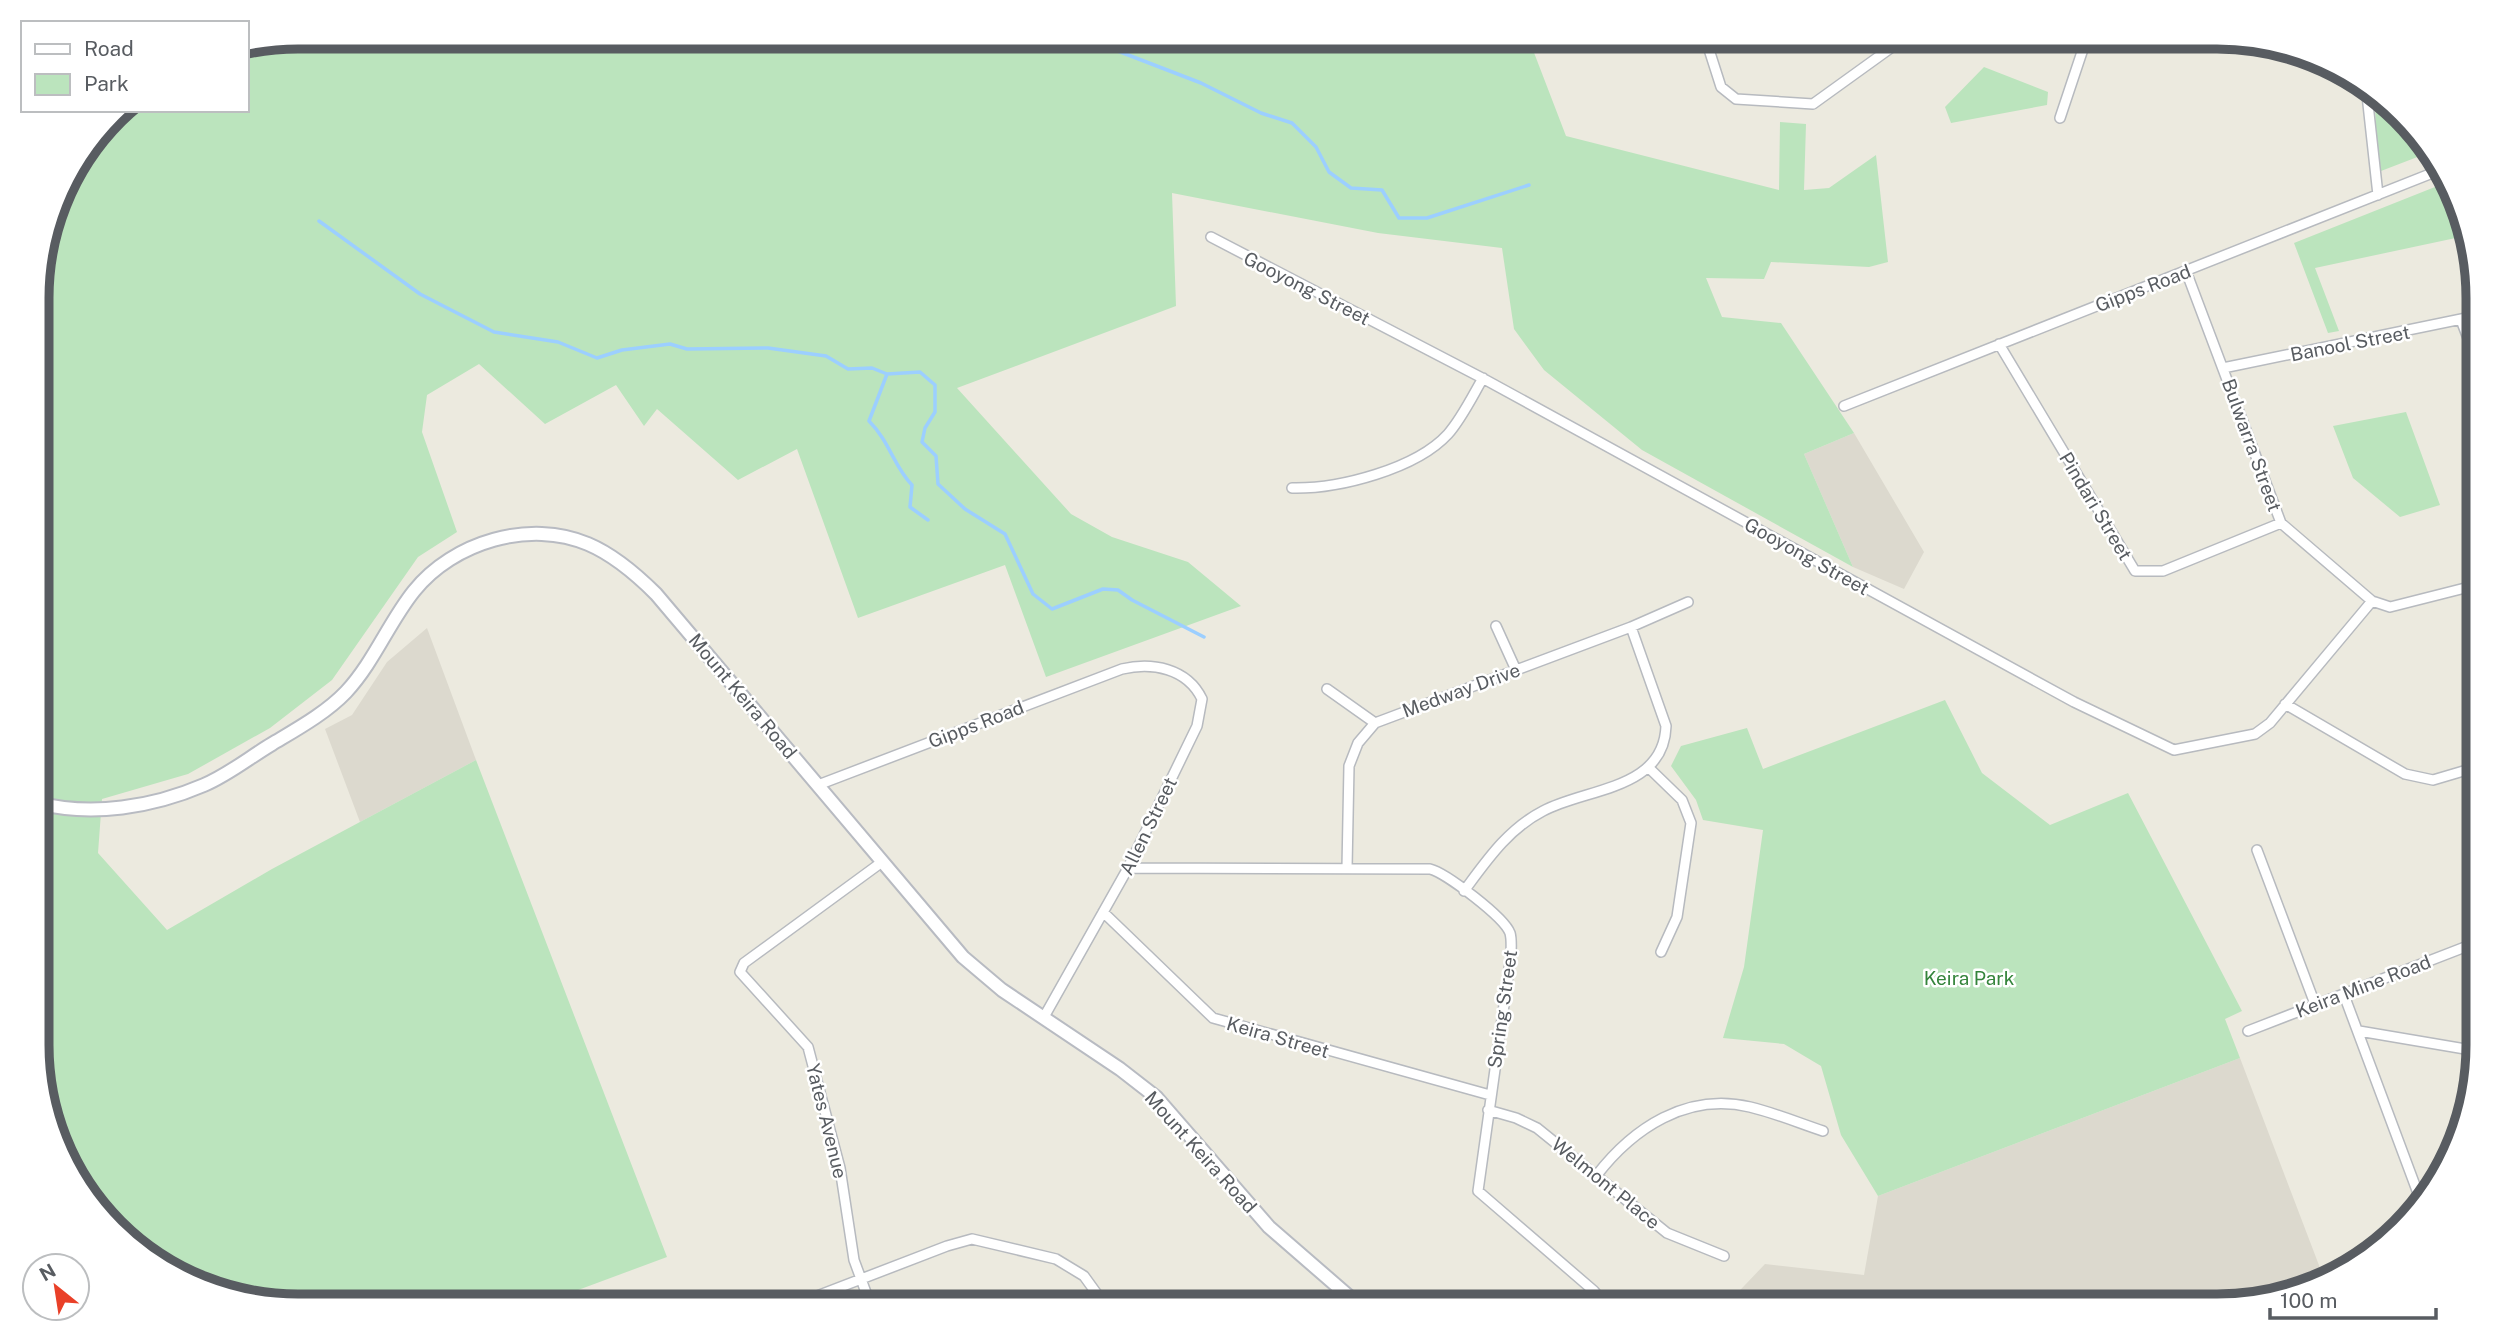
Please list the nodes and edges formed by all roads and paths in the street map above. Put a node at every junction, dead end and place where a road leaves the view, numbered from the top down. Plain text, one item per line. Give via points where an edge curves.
1 (1709, 49) edge
2 (1889, 49) edge
3 (2083, 49) edge
4 (2368, 100) edge
5 (2060, 118) dead end
6 (2432, 173) edge
7 (2378, 195) junction
8 (1211, 237) dead end
9 (2186, 271) junction
10 (2466, 319) edge
11 (2461, 320) junction
12 (2466, 333) edge
13 (1999, 344) junction
14 (2223, 368) junction
15 (1483, 378) junction
16 (1844, 406) dead end
17 (1292, 488) dead end
18 (2281, 523) junction
19 (2466, 588) edge
20 (2372, 601) junction
21 (1688, 602) dead end
22 (1496, 626) dead end
23 (1631, 627) junction
24 (1135, 666) joint
25 (1516, 670) junction
26 (1327, 689) dead end
27 (2285, 704) junction
28 (1375, 723) junction
29 (1649, 768) junction
30 (2466, 770) edge
31 (818, 785) junction
32 (49, 805) edge
33 (2257, 849) dead end
34 (882, 862) junction
35 (1128, 868) junction
36 (1348, 868) junction
37 (1464, 891) junction
38 (1103, 912) junction
39 (2466, 947) edge
40 (1661, 952) dead end
41 (2344, 995) junction
42 (2315, 1004) junction
43 (1044, 1017) junction
44 (2248, 1031) dead end
45 (2359, 1031) junction
46 (2466, 1049) edge
47 (1490, 1095) junction
48 (1488, 1110) junction
49 (1823, 1131) dead end
50 (1596, 1176) junction
51 (2418, 1193) edge
52 (1724, 1256) dead end
53 (860, 1280) junction
54 (823, 1294) edge
55 (866, 1294) edge
56 (1096, 1294) edge
57 (1346, 1294) edge
58 (1596, 1294) edge

1 - 2 street via 1721,88 1736,99 1813,104
3 - 5 street
4 - 7 street
6 - 7 street, Gipps Road
7 - 9 street, Gipps Road
8 - 15 street, Gooyong Street
9 - 13 street, Gipps Road
9 - 14 street, Bulwarra Street
10 - 11 street, Banool Street
11 - 12 street
11 - 14 street, Banool Street
13 - 16 street, Gipps Road
13 - 18 street, Pindari Street via 2135,571 2163,571
14 - 18 street, Bulwarra Street
15 - 17 street via 1448,434 1417,457 1332,487
15 - 27 street, Gooyong Street via 2062,696 2174,750 2255,733
18 - 20 street, Bulwarra Street
19 - 20 street via 2390,607
20 - 27 street, Gooyong Street
21 - 23 street, Medway Drive
22 - 25 street
23 - 25 street, Medway Drive
23 - 29 street via 1666,726 1661,752
24 - 31 street, Gipps Road
24 - 35 street, Allen Street via 1177,673 1202,699 1197,726
25 - 28 street, Medway Drive
26 - 28 street
27 - 30 street via 2405,774 2433,780
28 - 36 street via 1358,743 1349,765
29 - 37 street via 1543,811 1501,841
29 - 40 street via 1682,800 1690,823 1677,918
31 - 32 main road, Mount Keira Road via 638,576 586,543 527,534 463,551 439,567 414,591 344,694 206,785 132,806 88,812
31 - 34 main road, Mount Keira Road
33 - 42 street
34 - 43 main road, Mount Keira Road via 962,957
34 - 53 street, Yates Avenue via 740,970 808,1047 838,1157
35 - 36 street, Spring Street
35 - 38 street, Allen Street
36 - 37 street, Spring Street via 1430,869
37 - 47 street, Spring Street via 1506,927 1511,942
38 - 43 street, Allen Street
38 - 47 street, Keira Street via 1213,1018
39 - 41 street, Keira Mine Road
41 - 42 street, Keira Mine Road
41 - 45 street
42 - 44 street, Keira Mine Road
43 - 57 main road, Mount Keira Road via 1156,1097 1269,1227
45 - 46 street
45 - 51 street
47 - 48 street, Spring Street
48 - 50 street, Welmont Place via 1538,1128
48 - 58 street, Spring Street via 1477,1181 1480,1195
49 - 50 street via 1750,1107 1693,1107 1664,1117 1631,1137
50 - 52 street, Welmont Place via 1667,1233
53 - 54 street
53 - 55 street, Yates Avenue
53 - 56 street via 972,1239 1067,1264 1091,1284

